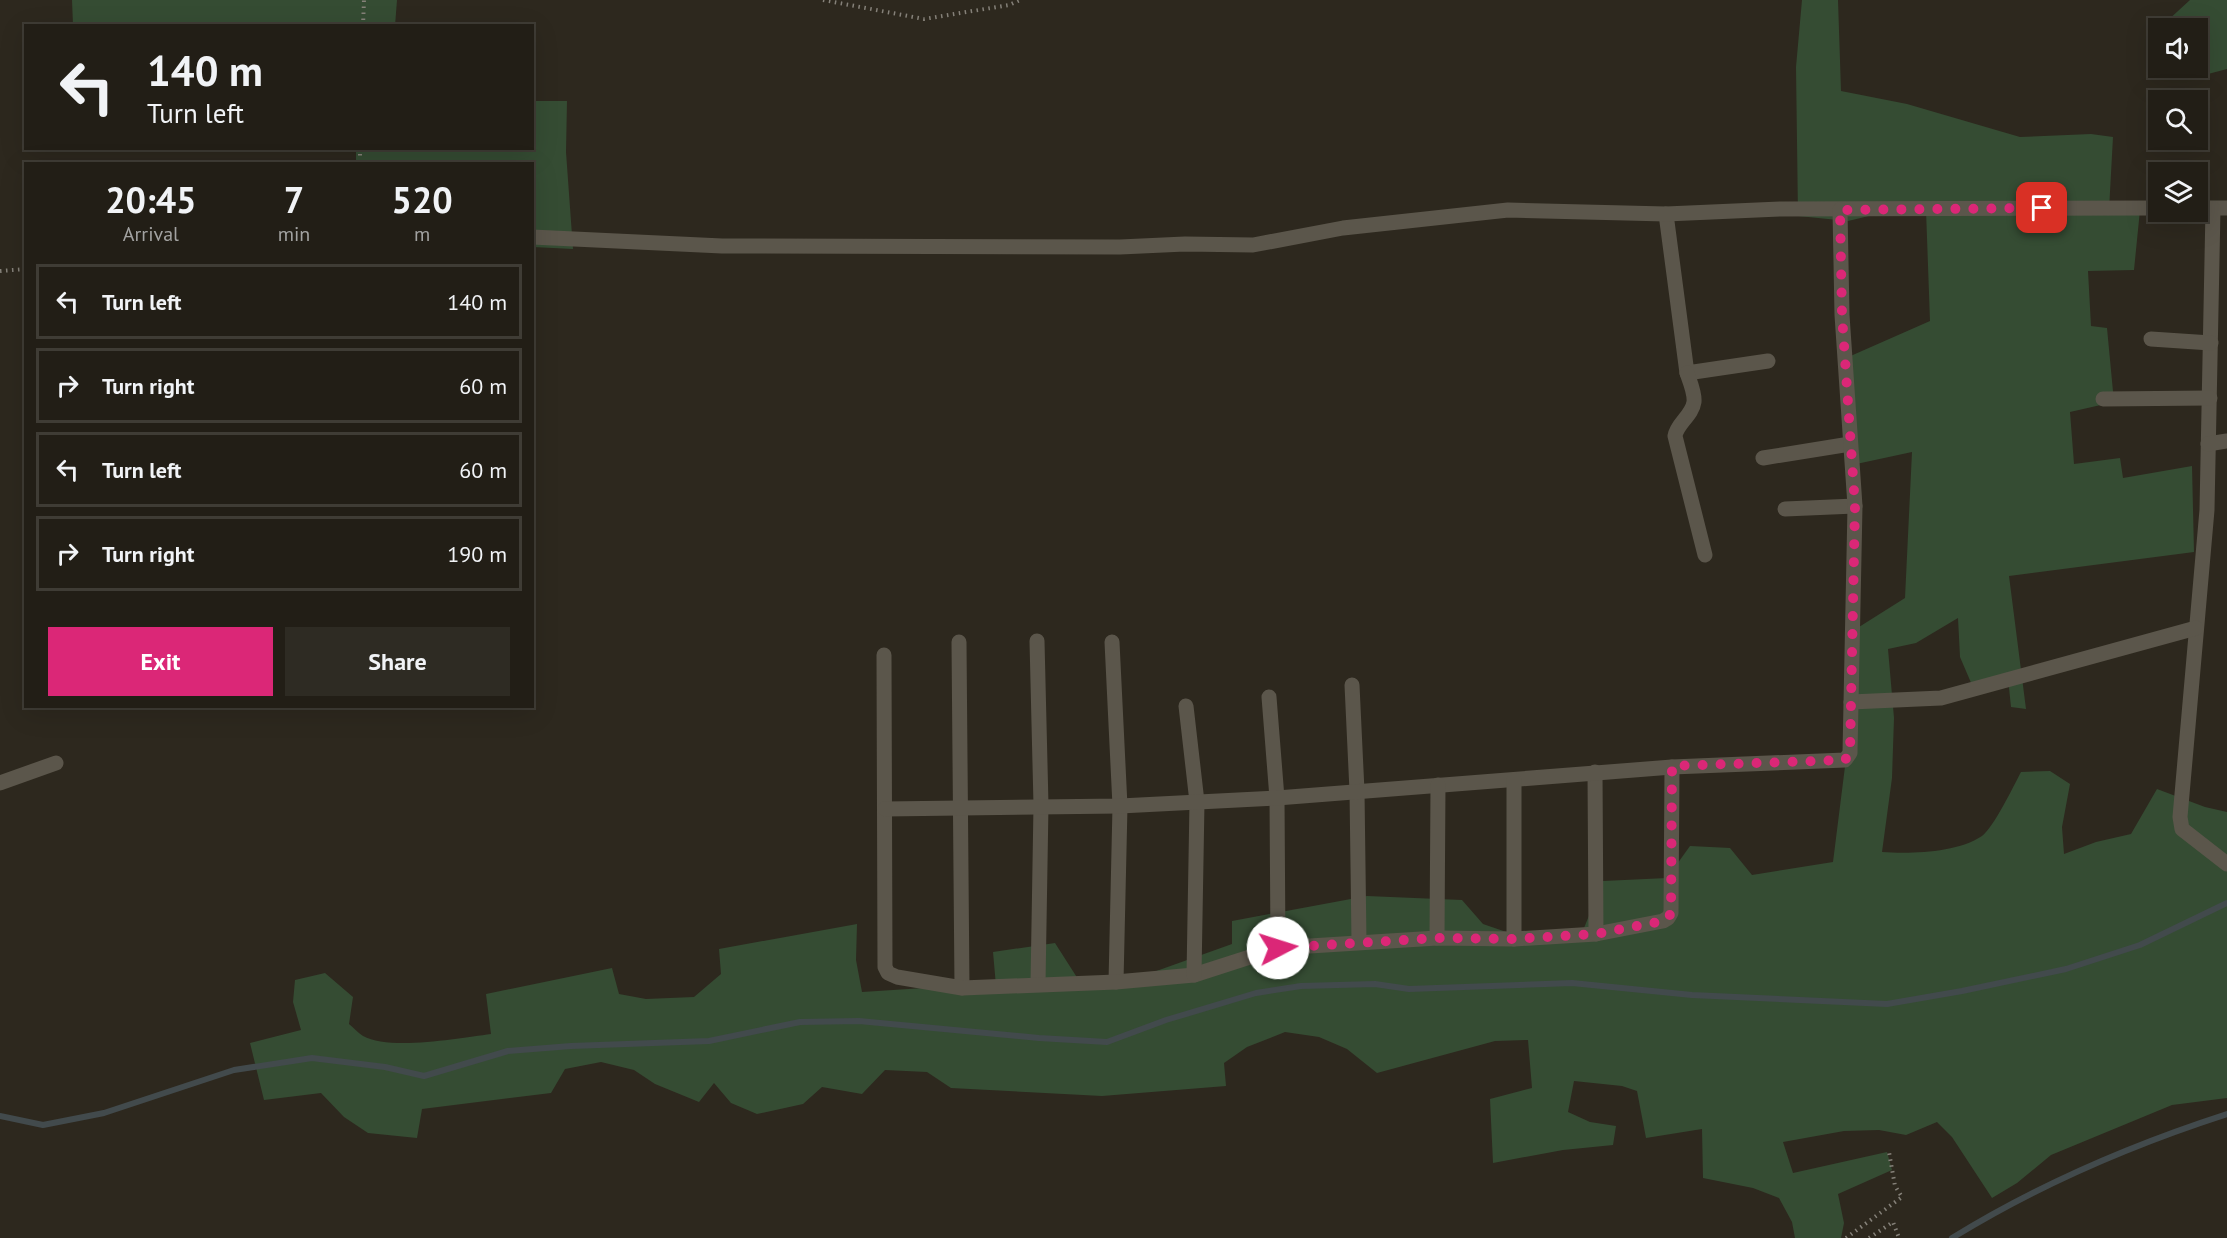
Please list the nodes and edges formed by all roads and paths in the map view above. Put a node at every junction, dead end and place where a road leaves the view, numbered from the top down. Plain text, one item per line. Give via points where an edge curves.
1 (364, 0) edge
2 (823, 0) edge
3 (1020, 0) edge
4 (363, 24) edge
5 (2148, 208) edge
6 (2220, 208) edge
7 (1840, 210) junction
8 (1666, 214) junction
9 (534, 237) edge
10 (24, 269) edge
11 (0, 271) edge
12 (2151, 339) dead end
13 (2211, 343) junction
14 (1768, 361) dead end
15 (1687, 373) junction
16 (2210, 398) junction
17 (2103, 399) dead end
18 (2227, 441) edge
19 (1850, 444) junction
20 (2208, 444) junction
21 (1763, 458) dead end
22 (1855, 506) junction
23 (1785, 509) dead end
24 (1705, 555) dead end
25 (2196, 628) junction
26 (1037, 641) dead end
27 (959, 642) dead end
28 (1112, 642) dead end
29 (884, 655) dead end
30 (1352, 685) dead end
31 (1269, 697) dead end
32 (1851, 702) junction
33 (1186, 706) dead end
34 (56, 763) dead end
35 (1672, 766) junction
36 (1594, 772) junction
37 (1514, 780) junction
38 (0, 783) edge
39 (1438, 785) junction
40 (1357, 791) junction
41 (1277, 798) junction
42 (1197, 802) junction
43 (1041, 806) junction
44 (1120, 806) junction
45 (962, 807) junction
46 (885, 809) junction
47 (2227, 864) edge
48 (1596, 934) junction
49 (1437, 938) junction
50 (1514, 939) junction
51 (1359, 942) junction
52 (1278, 948) junction
53 (1194, 975) junction
54 (1116, 982) junction
55 (1038, 984) junction
56 (962, 987) junction
57 (1889, 1152) dead end
58 (1846, 1238) edge
59 (1869, 1238) edge
60 (1899, 1238) edge

1 - 4 path
2 - 3 path via 924,19
5 - 7 street
6 - 13 street
7 - 8 street
7 - 19 street
8 - 9 street via 1508,210 1343,228 1253,245 722,246
8 - 15 street
10 - 11 path
12 - 13 street
13 - 16 street
14 - 15 street
15 - 24 street via 1694,401 1675,436
16 - 17 street
16 - 20 street
18 - 20 street
19 - 21 street
19 - 22 street
20 - 25 street via 2207,510
22 - 23 street
22 - 32 street
25 - 32 street via 1941,698
25 - 47 street via 2180,817 2182,830
26 - 43 street
27 - 45 street
28 - 44 street
29 - 46 street
30 - 40 street
31 - 41 street
32 - 35 street via 1850,753 1842,762
33 - 42 street
34 - 38 street
35 - 36 street
35 - 48 street via 1671,916
36 - 37 street
36 - 48 street
37 - 39 street
37 - 50 street
39 - 40 street
39 - 49 street
40 - 41 street
40 - 51 street
41 - 42 street
41 - 52 street
42 - 44 street
42 - 53 street
43 - 44 street
43 - 45 street
43 - 55 street
44 - 54 street
45 - 46 street
45 - 56 street
46 - 56 street via 887,971 897,978
48 - 50 street
49 - 50 street
49 - 51 street
51 - 52 street
52 - 53 street
53 - 54 street
54 - 55 street
55 - 56 street
57 - 58 path via 1895,1186 1902,1197
59 - 60 path via 1893,1222

